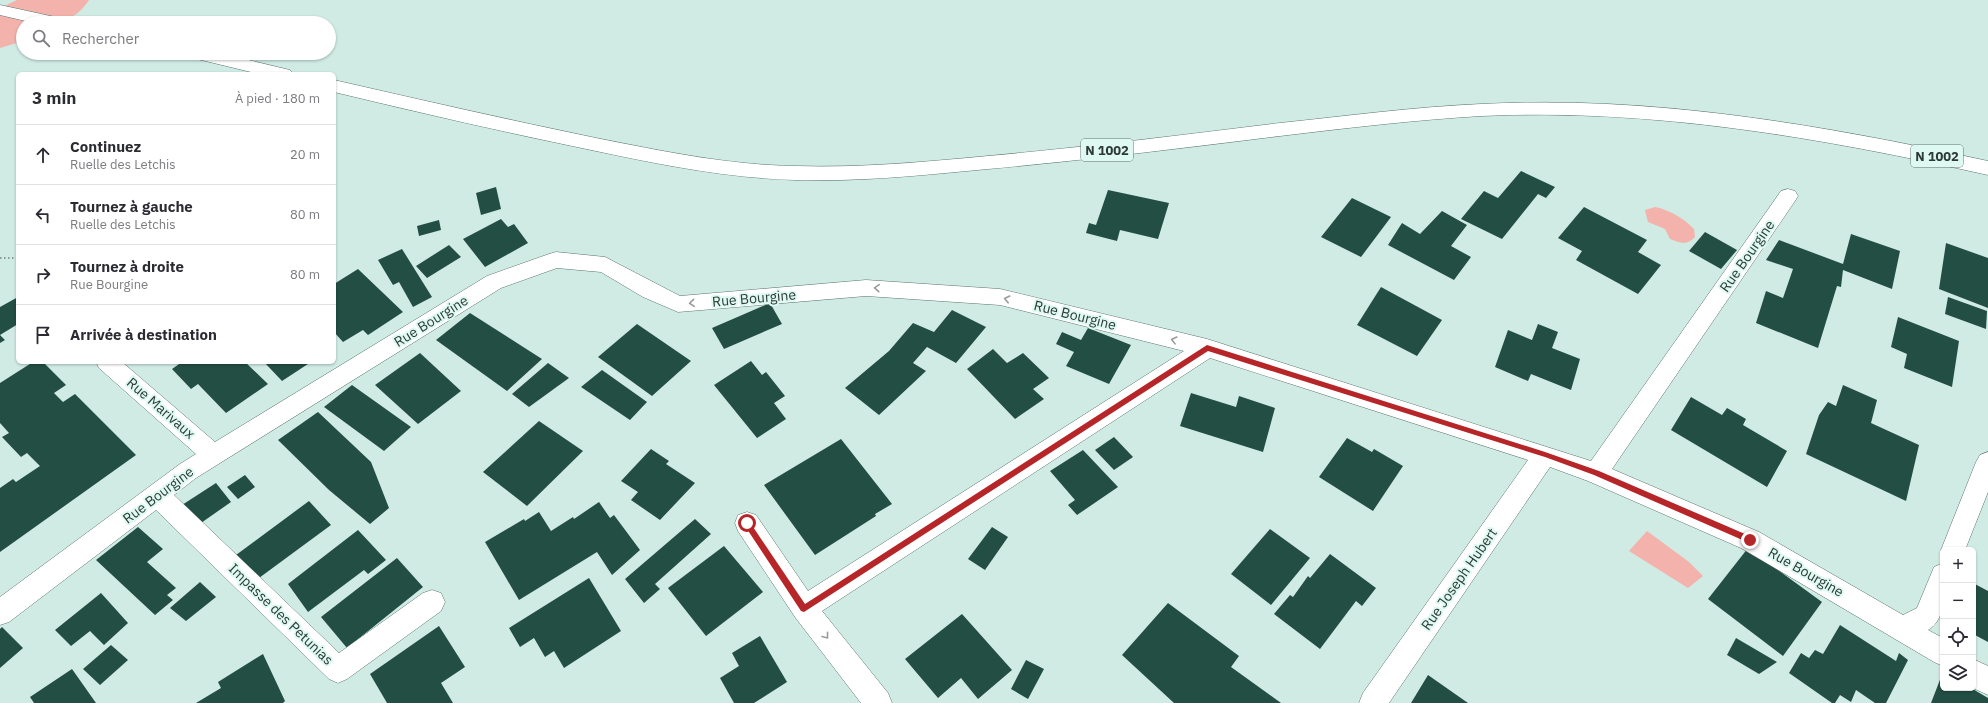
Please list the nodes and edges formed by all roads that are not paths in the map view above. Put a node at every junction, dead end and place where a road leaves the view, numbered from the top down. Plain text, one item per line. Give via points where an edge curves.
1 (0, 10) edge
2 (27, 16) edge
3 (225, 60) edge
4 (276, 72) edge
5 (336, 86) edge
6 (1988, 168) edge
7 (1788, 196) dead end
8 (1207, 348) junction
9 (109, 364) edge
10 (214, 455) junction
11 (1545, 455) junction
12 (1988, 462) edge
13 (1596, 473) junction
14 (157, 495) junction
15 (747, 523) dead end
16 (1954, 547) edge
17 (1940, 583) edge
18 (432, 602) dead end
19 (804, 608) junction
20 (0, 614) edge
21 (1903, 629) junction
22 (1940, 652) edge
23 (1976, 674) edge
24 (1988, 682) edge
25 (878, 703) edge
26 (1373, 703) edge

1 - 2 street
3 - 4 street
5 - 6 street, N 1002 via 595,145 676,161 769,172 880,172 1012,160 1399,116 1504,109 1606,110 1690,116 1788,128 1886,145
7 - 13 street, Rue Bourgine
8 -> 10 street, Rue Bourgine via 1000,297 866,288 678,304 605,266 556,260 494,282
8 - 11 street, Rue Bourgine
8 - 19 street
9 - 10 street, Rue Marivaux
10 - 14 street, Rue Bourgine
11 - 13 street, Rue Bourgine
11 - 26 street, Rue Joseph Hubert
12 - 16 street
13 - 21 street, Rue Bourgine via 1750,540
14 - 18 street, Impasse des Petunias via 338,670
14 - 20 street, Rue Bourgine
15 - 19 street
17 - 21 street via 1926,618
19 -> 25 street
21 - 22 street, Rue Bourgine
23 - 24 street

